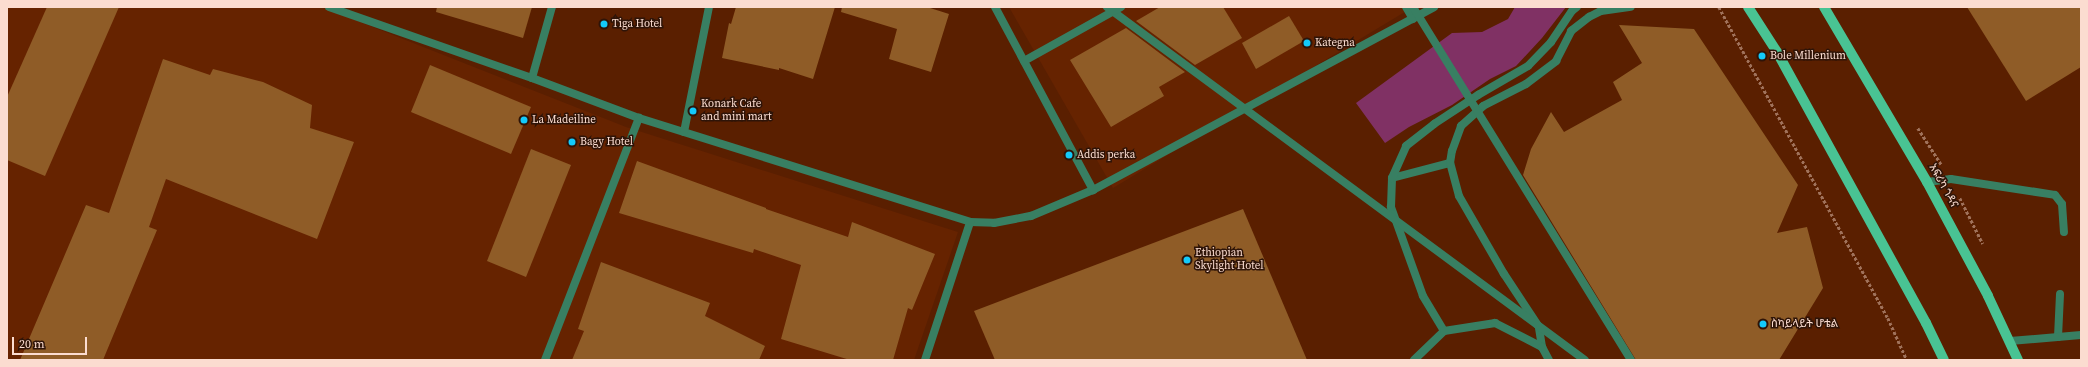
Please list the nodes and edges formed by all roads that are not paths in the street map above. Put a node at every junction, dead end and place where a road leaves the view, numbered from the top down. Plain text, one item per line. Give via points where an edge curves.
1 (329, 7) edge
2 (552, 7) edge
3 (709, 7) edge
4 (995, 7) edge
5 (1107, 7) edge
6 (1121, 7) edge
7 (1406, 7) edge
8 (1413, 7) edge
9 (1419, 7) edge
10 (1434, 7) edge
11 (1577, 7) edge
12 (1631, 7) edge
13 (1748, 7) edge
14 (1824, 7) edge
15 (1413, 19) junction
16 (1024, 61) junction
17 (532, 78) junction
18 (639, 118) junction
19 (684, 132) junction
20 (1450, 163) junction
21 (1392, 178) junction
22 (1927, 182) junction
23 (1093, 190) junction
24 (970, 222) junction
25 (2064, 232) dead end
26 (2060, 294) dead end
27 (1444, 331) junction
28 (2081, 335) edge
29 (2058, 337) junction
30 (2010, 341) junction
31 (1542, 347) junction
32 (545, 360) edge
33 (925, 360) edge
34 (1414, 360) edge
35 (1549, 360) edge
36 (1586, 360) edge
37 (1632, 360) edge
38 (1944, 360) edge
39 (2018, 360) edge

1 - 17 street
2 - 17 street
3 - 19 street
4 - 16 street
5 - 36 street
6 - 16 street
7 - 15 street
8 - 37 street
9 - 37 street
10 - 15 street
11 - 21 street via 1551,42 1528,66 1434,124 1406,146
12 - 20 street via 1601,11 1589,17 1571,31 1556,61 1526,84 1483,106 1461,126
13 - 38 main road via 1777,52
14 - 22 main road, አፍሪካ ጎዳና
15 - 23 street
16 - 23 street
17 - 18 street
18 - 19 street
18 - 32 street
19 - 24 street
20 - 21 street
20 - 31 street via 1459,196 1504,274 1539,327
21 - 27 street via 1391,207 1423,296
22 - 25 street via 1951,179 2055,195 2062,204
22 - 30 main road, አፍሪካ ጎዳና
23 - 24 street via 1031,216 994,223
24 - 33 street
26 - 29 street
27 - 31 street via 1495,323
27 - 34 street
28 - 29 street
29 - 30 street
30 - 39 main road, አፍሪካ ጎዳና
31 - 35 street

